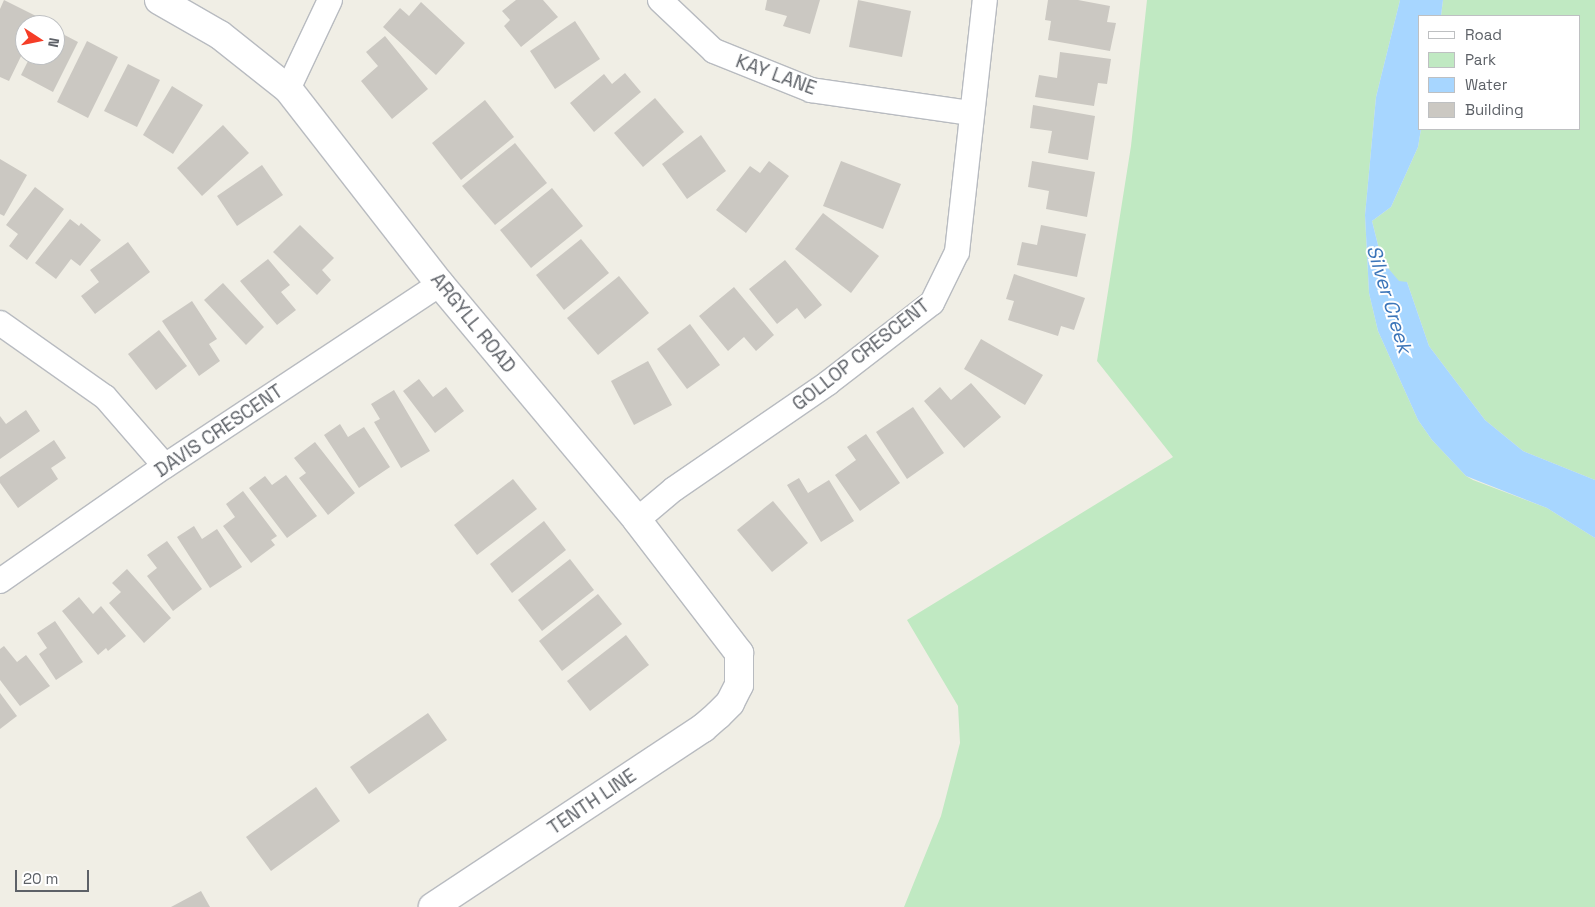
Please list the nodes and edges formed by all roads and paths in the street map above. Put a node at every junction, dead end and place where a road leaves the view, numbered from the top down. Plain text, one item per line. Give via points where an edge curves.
1 (159, 0) edge
2 (330, 0) edge
3 (660, 0) edge
4 (985, 0) edge
5 (288, 89) junction
6 (971, 112) junction
7 (440, 284) junction
8 (0, 323) edge
9 (165, 466) junction
10 (637, 520) junction
11 (0, 581) edge
12 (738, 685) joint
13 (433, 907) edge

1 - 5 street, ARGYLL ROAD via 220,35
2 - 5 street
3 - 6 street, KAY LANE via 714,51 811,90
4 - 6 street, GOLLOP CRESCENT
5 - 7 street, ARGYLL ROAD
6 - 10 street, GOLLOP CRESCENT via 957,252 932,303 828,383 674,490
7 - 9 street, DAVIS CRESCENT
7 - 10 street, ARGYLL ROAD
8 - 9 street via 105,398
9 - 11 street, DAVIS CRESCENT
10 - 12 street, ARGYLL ROAD via 739,653
12 - 13 street, TENTH LINE via 730,703 703,728

